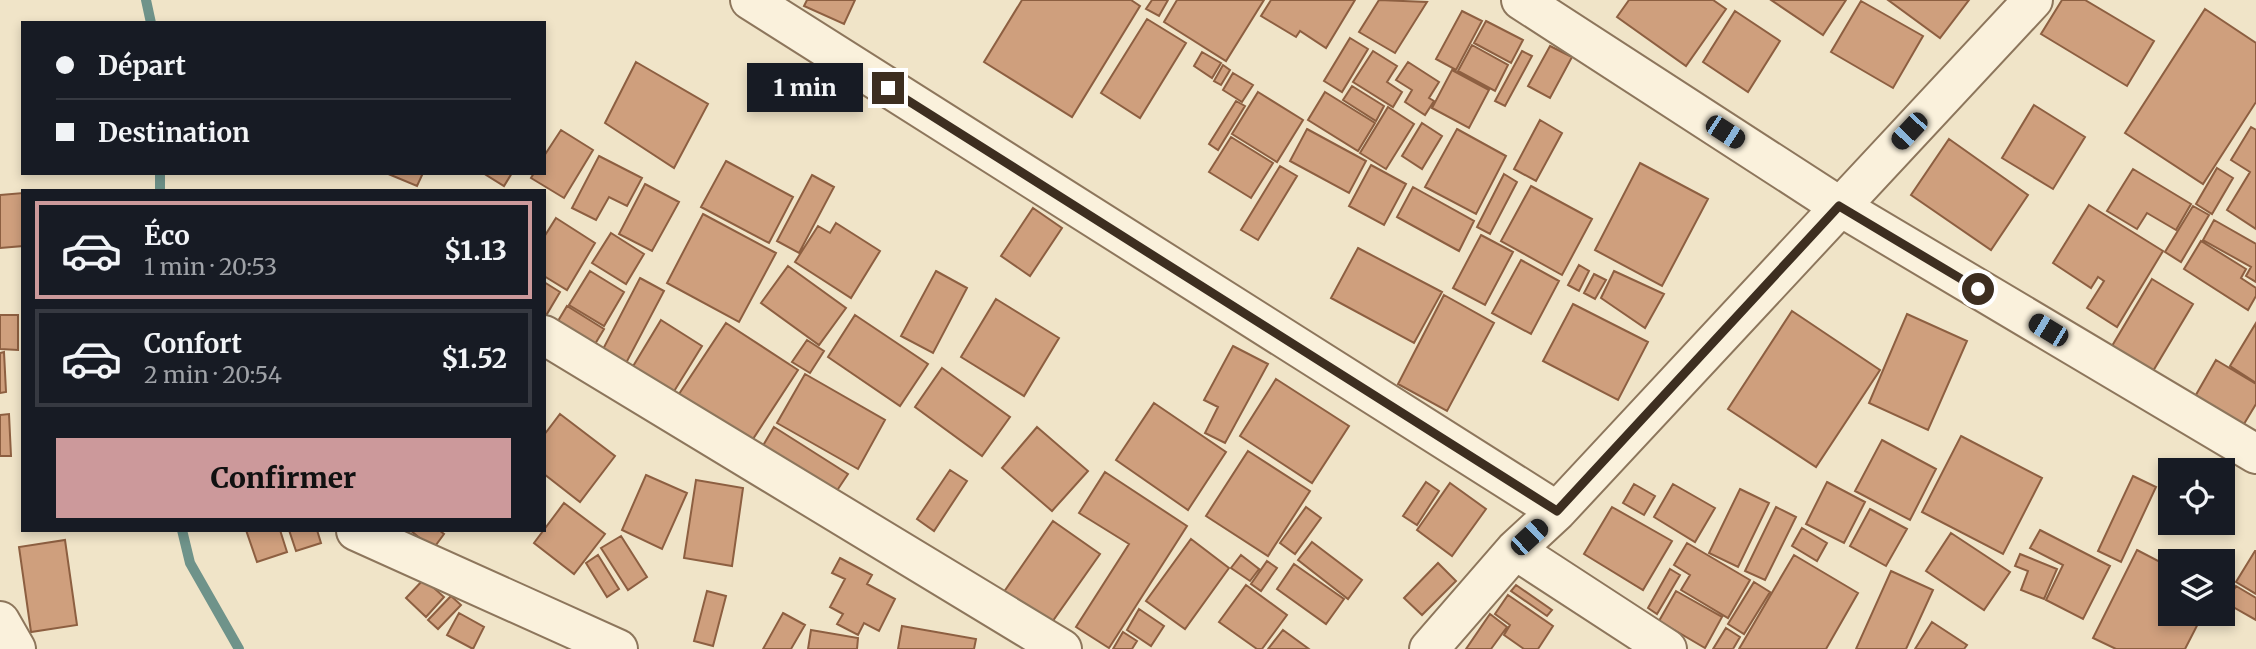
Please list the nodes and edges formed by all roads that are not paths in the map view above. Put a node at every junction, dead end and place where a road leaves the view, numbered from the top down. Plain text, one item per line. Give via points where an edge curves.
1 (750, 0) edge
2 (1521, 0) edge
3 (2033, 0) edge
4 (1839, 206) junction
5 (546, 336) edge
6 (2256, 454) edge
7 (1557, 511) junction
8 (358, 532) edge
9 (1515, 550) junction
10 (0, 621) edge
11 (16, 649) edge
12 (618, 649) edge
13 (1062, 649) edge
14 (1429, 649) edge
15 (1667, 649) edge

1 - 7 street
2 - 4 street
3 - 4 street
4 - 6 street
4 - 7 street
5 - 13 street
7 - 9 street
8 - 12 street
9 - 14 street
9 - 15 street
10 - 11 street

